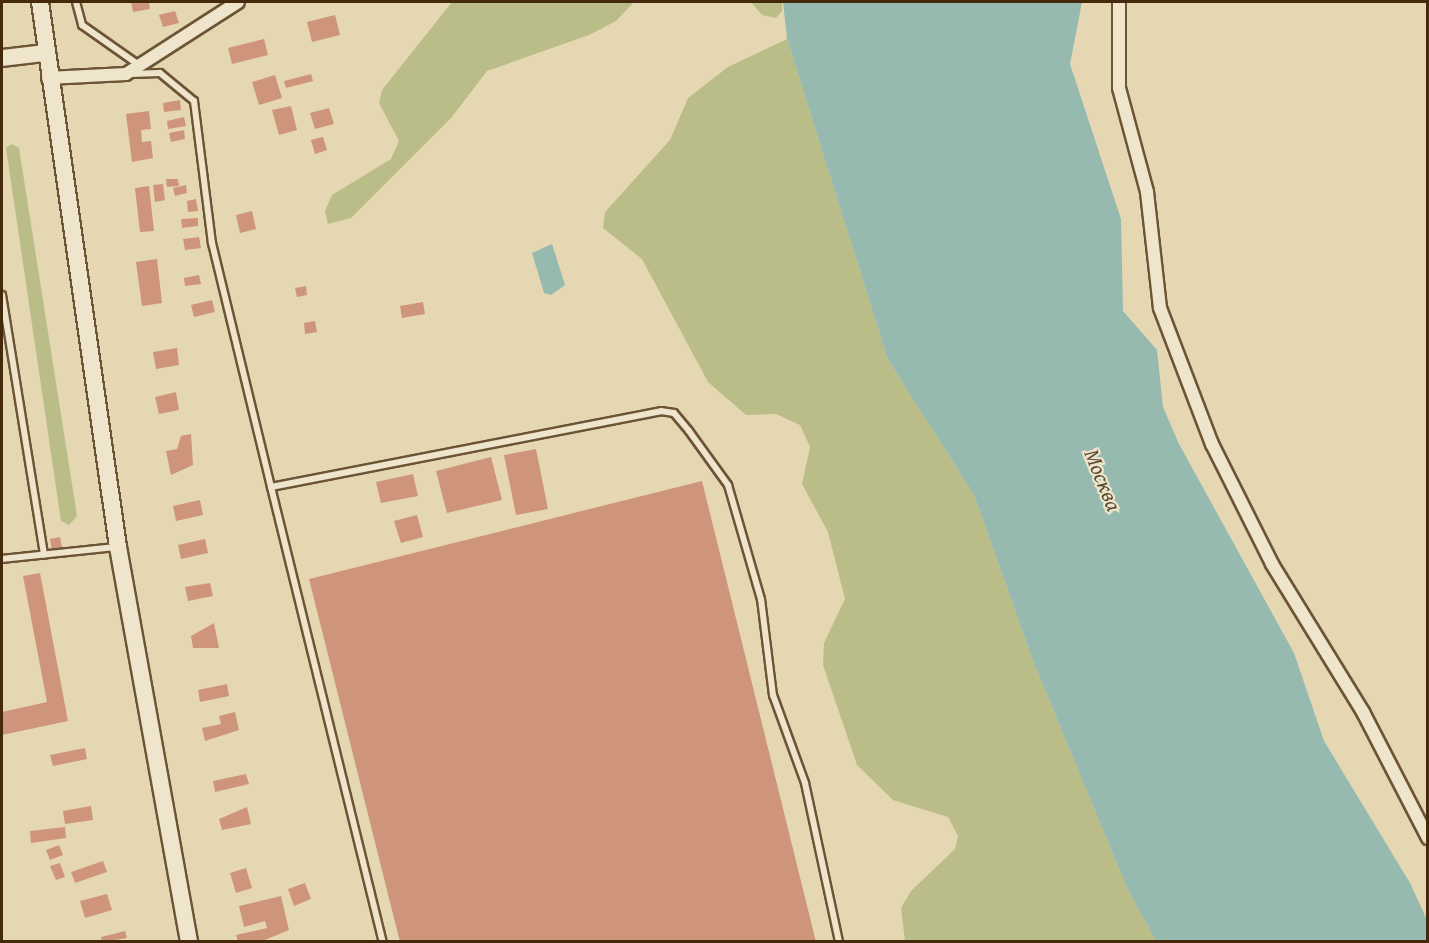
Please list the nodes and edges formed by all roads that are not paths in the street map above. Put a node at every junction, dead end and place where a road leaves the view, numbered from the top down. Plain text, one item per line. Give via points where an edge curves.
1 (40, 2) edge
2 (76, 2) edge
3 (238, 2) edge
4 (1119, 2) edge
5 (45, 53) junction
6 (2, 58) edge
7 (139, 65) junction
8 (126, 74) junction
9 (48, 78) junction
10 (2, 295) edge
11 (271, 487) junction
12 (118, 547) junction
13 (44, 555) junction
14 (2, 559) edge
15 (1428, 838) edge
16 (189, 942) edge
17 (383, 942) edge
18 (839, 942) edge

1 - 5 main road
2 - 7 lane via 82,25
3 - 7 street
4 - 15 street via 1119,88 1147,192 1160,308 1212,444 1272,564 1363,712
5 - 6 main road
5 - 9 main road
7 - 8 street
8 - 9 street
8 - 11 lane via 160,73 194,101 212,243
9 - 12 main road
10 - 13 lane
11 - 17 lane
11 - 18 lane via 581,423 674,413 728,485 761,599 773,695 806,783
12 - 13 lane
12 - 16 main road
13 - 14 lane

